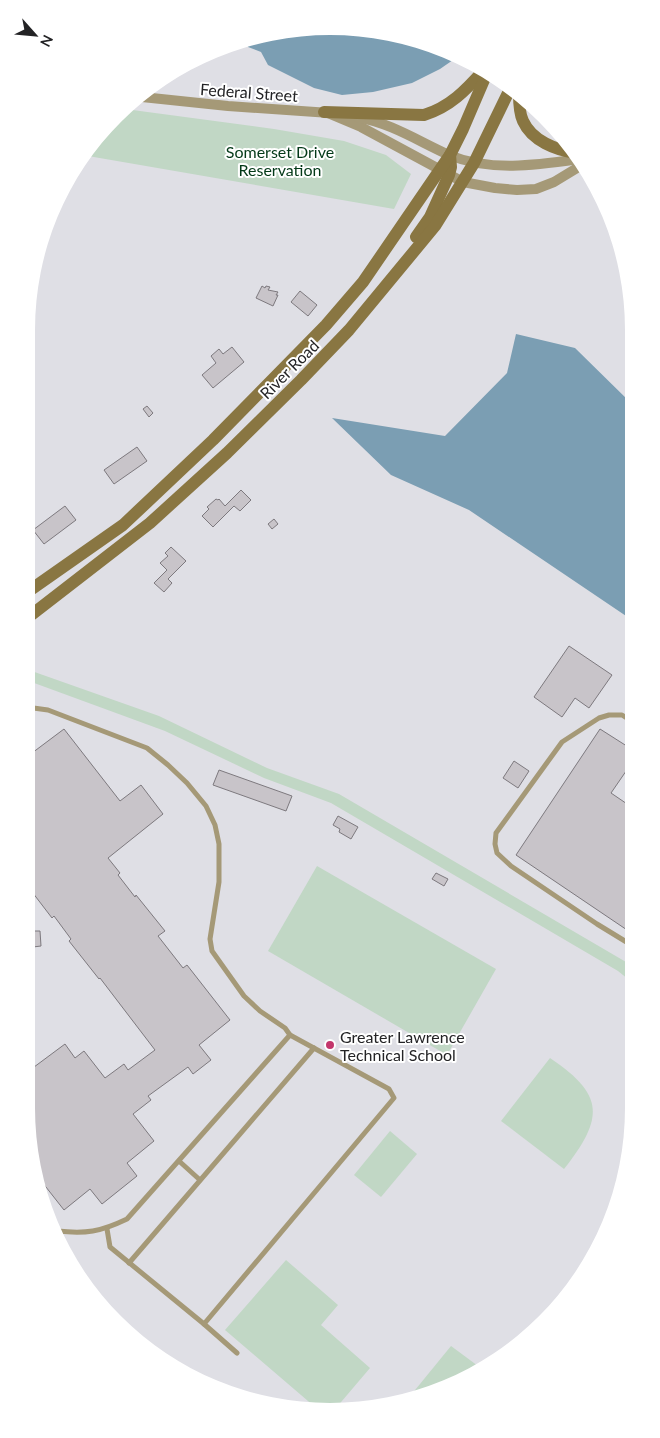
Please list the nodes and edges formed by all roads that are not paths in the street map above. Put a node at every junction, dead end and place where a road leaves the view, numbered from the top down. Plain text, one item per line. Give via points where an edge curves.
1 (479, 75) edge
2 (484, 79) edge
3 (508, 94) edge
4 (148, 98) edge
5 (521, 105) edge
6 (324, 112) junction
7 (564, 150) edge
8 (450, 155) junction
9 (570, 159) edge
10 (474, 163) junction
11 (576, 168) edge
12 (445, 173) junction
13 (463, 182) junction
14 (393, 278) junction
15 (35, 587) edge
16 (35, 612) edge
17 (35, 709) edge
18 (625, 717) edge
19 (625, 941) edge
20 (290, 1036) junction
21 (314, 1048) junction
22 (179, 1161) junction
23 (200, 1180) junction
24 (107, 1229) junction
25 (62, 1231) edge
26 (129, 1263) junction
27 (204, 1324) junction
28 (237, 1353) dead end

1 - 6 main road via 455,100 424,115
2 - 8 main road, River Road
3 - 10 main road, River Road
4 - 6 street, Federal Street
5 - 7 main road via 523,121 534,136 549,146
6 - 8 street, Federal Street via 386,124
6 - 12 street, Federal Street via 360,127
8 - 10 street, Federal Street
8 - 12 main road, River Road
9 - 10 street, Federal Street via 536,164
10 - 13 main road, River Road
11 - 13 street, Federal Street via 554,182 536,188 517,190
12 - 13 street, Federal Street
12 - 14 main road via 430,217 399,261
12 - 15 main road, River Road via 326,326 214,440 123,525
13 - 14 main road, River Road via 435,226
14 - 16 main road, River Road via 342,338 227,453 150,523
17 - 20 lane via 48,710 147,748 187,783 206,806 219,844 218,882 210,939 212,951 244,996 285,1028
18 - 19 lane via 609,715 598,718 562,742 496,833 495,844 497,852 511,866
20 - 21 lane
20 - 22 lane
21 - 23 lane
21 - 27 lane via 388,1089 394,1098
22 - 23 lane
22 - 24 lane via 127,1219
23 - 26 lane
24 - 25 lane via 80,1233
24 - 26 lane via 110,1247
26 - 27 lane
27 - 28 lane

